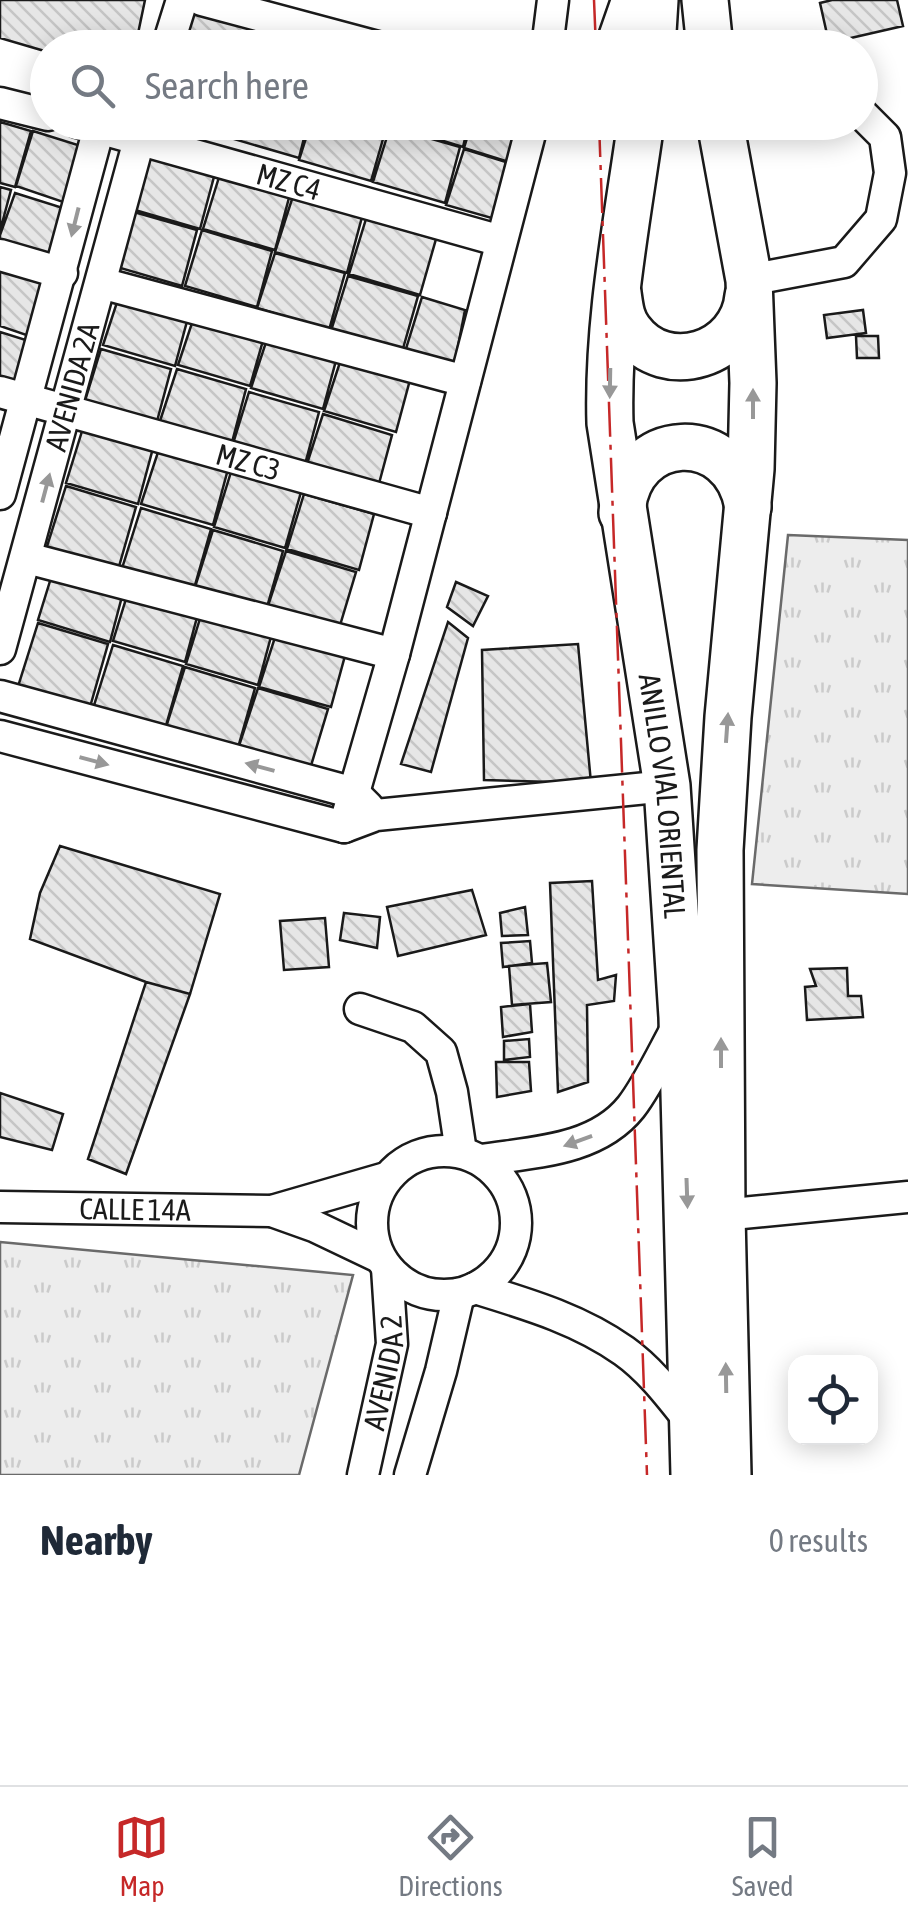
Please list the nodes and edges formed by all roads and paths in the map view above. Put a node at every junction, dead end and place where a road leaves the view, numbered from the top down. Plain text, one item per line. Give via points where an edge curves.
1 (182, 0) edge
2 (202, 0) edge
3 (552, 0) edge
4 (627, 0) edge
5 (654, 0) edge
6 (704, 0) edge
7 (173, 30) edge
8 (314, 30) edge
9 (549, 30) edge
10 (616, 30) edge
11 (653, 30) edge
12 (708, 30) edge
13 (0, 104) edge
14 (30, 111) edge
15 (878, 131) edge
16 (85, 140) edge
17 (140, 140) edge
18 (171, 140) edge
19 (528, 140) edge
20 (638, 140) edge
21 (723, 140) edge
22 (501, 242) junction
23 (0, 255) edge
24 (62, 273) junction
25 (749, 280) junction
26 (102, 283) junction
27 (617, 286) junction
28 (465, 382) junction
29 (14, 396) edge
30 (66, 410) junction
31 (0, 494) edge
32 (748, 507) junction
33 (432, 513) junction
34 (622, 514) junction
35 (28, 558) junction
36 (0, 649) edge
37 (394, 654) junction
38 (0, 696) edge
39 (0, 736) edge
40 (667, 786) junction
41 (354, 793) junction
42 (376, 815) junction
43 (344, 827) junction
44 (360, 1009) dead end
45 (682, 1017) junction
46 (471, 1156) junction
47 (386, 1178) junction
48 (908, 1197) edge
49 (0, 1207) edge
50 (272, 1212) junction
51 (722, 1215) junction
52 (383, 1263) junction
53 (467, 1291) junction
54 (693, 1424) junction
55 (363, 1475) edge
56 (410, 1475) edge
57 (694, 1475) edge
58 (728, 1475) edge

1 - 7 street
2 - 8 street
3 - 9 street
4 - 10 street
5 - 11 highway
6 - 12 highway
13 - 14 street
15 - 25 street via 890,174 881,218 844,262
16 -> 24 street, AVENIDA 2A
17 - 26 street, AVENIDA 2A
18 - 22 street, MZ C4
19 - 22 street
20 - 27 highway, ANILLO VIAL ORIENTAL
21 - 25 highway, ANILLO VIAL ORIENTAL
22 - 28 street
23 - 24 street
24 - 29 street, AVENIDA 2A
25 - 27 highway via 746,312 730,339 686,357 655,351 630,332
32 -> 25 highway, ANILLO VIAL ORIENTAL
26 - 28 street
26 - 30 street, AVENIDA 2A
27 -> 34 highway, ANILLO VIAL ORIENTAL via 610,410
28 - 33 street
29 - 30 street, MZ C3
29 - 31 street, AVENIDA 2A
30 - 33 street, MZ C3
35 -> 30 street, AVENIDA 2A
32 - 34 highway via 740,480 722,459 682,447 643,463 626,486
51 -> 32 highway, ANILLO VIAL ORIENTAL via 720,850
33 - 37 street
34 - 40 highway, ANILLO VIAL ORIENTAL
35 - 36 street, AVENIDA 2A
35 - 37 street
37 - 41 street
41 -> 38 street
39 -> 43 street
40 - 42 street
40 - 45 highway, ANILLO VIAL ORIENTAL
41 - 42 street
41 - 43 street
42 - 43 street
44 - 46 street via 412,1028 441,1052
45 -> 46 street via 631,1107 604,1132 566,1147
45 -> 54 highway, ANILLO VIAL ORIENTAL
46 - 47 street via 420,1154
46 - 53 street via 497,1173 510,1192 516,1236 494,1276
47 - 50 street, CALLE 14A
47 - 52 street via 372,1216
48 - 51 street
49 - 50 street, CALLE 14A
50 - 52 street, CALLE 14A
58 -> 51 highway, ANILLO VIAL ORIENTAL
52 - 53 street via 419,1291
52 - 55 street, AVENIDA 2 via 392,1344
53 - 54 street via 543,1309 586,1328 626,1352
53 - 56 street, AVENIDA 2
54 - 57 highway, ANILLO VIAL ORIENTAL

